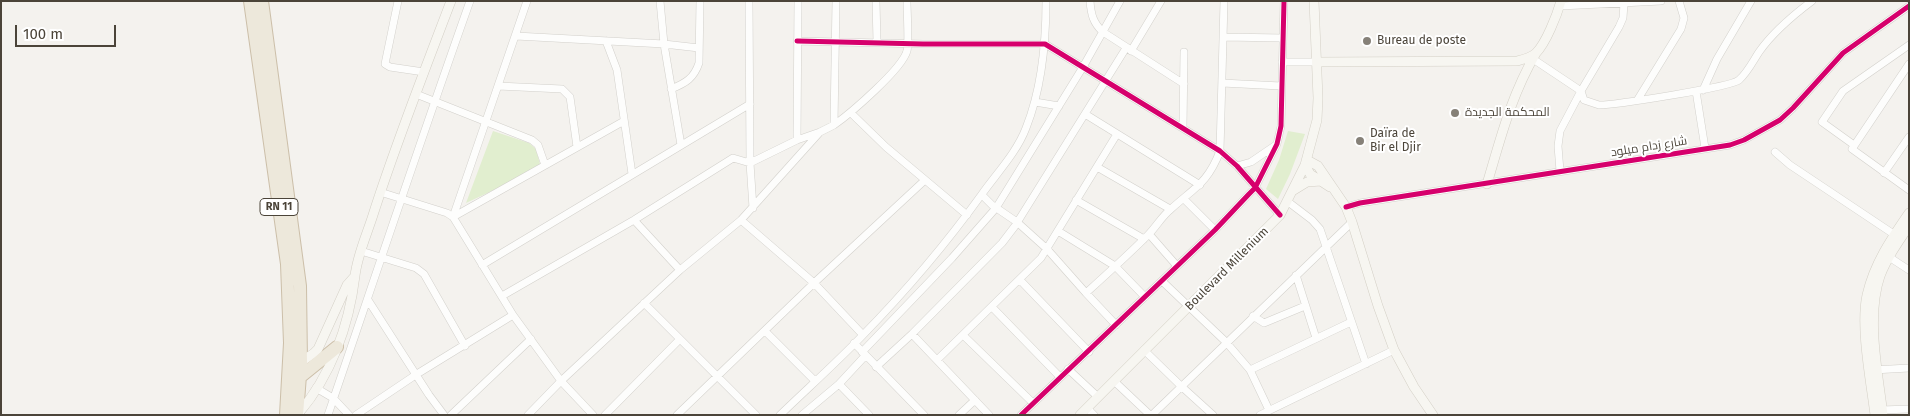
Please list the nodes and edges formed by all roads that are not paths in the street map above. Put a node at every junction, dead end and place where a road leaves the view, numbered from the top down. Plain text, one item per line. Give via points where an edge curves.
1 (250, 1) edge
2 (262, 1) edge
3 (398, 1) edge
4 (451, 1) edge
5 (470, 1) edge
6 (527, 1) edge
7 (660, 1) edge
8 (700, 1) edge
9 (749, 1) edge
10 (798, 1) edge
11 (836, 1) edge
12 (876, 1) edge
13 (906, 1) edge
14 (1046, 1) edge
15 (1090, 1) edge
16 (1120, 1) edge
17 (1161, 1) edge
18 (1224, 1) edge
19 (1284, 1) edge
20 (1314, 1) edge
21 (1661, 1) edge
22 (1679, 1) edge
23 (1751, 1) edge
24 (1812, 1) edge
25 (1624, 3) junction
26 (1560, 4) edge
27 (1909, 6) edge
28 (1103, 32) junction
29 (516, 36) junction
30 (1223, 37) junction
31 (1283, 38) junction
32 (606, 41) junction
33 (797, 41) junction
34 (836, 41) junction
35 (877, 42) junction
36 (907, 43) junction
37 (664, 44) junction
38 (1045, 44) junction
39 (1909, 45) edge
40 (699, 48) junction
41 (1128, 49) junction
42 (1184, 52) dead end
43 (1535, 55) junction
44 (1282, 62) junction
45 (1317, 62) junction
46 (1083, 67) junction
47 (1908, 68) edge
48 (424, 72) junction
49 (1106, 81) junction
50 (1222, 83) junction
51 (1184, 84) junction
52 (498, 86) junction
53 (1281, 86) junction
54 (671, 89) junction
55 (1700, 90) junction
56 (1581, 91) junction
57 (416, 94) junction
58 (1638, 99) junction
59 (434, 100) junction
60 (1035, 102) junction
61 (750, 104) junction
62 (1059, 106) junction
63 (851, 114) junction
64 (1085, 114) junction
65 (624, 121) junction
66 (486, 122) junction
67 (834, 125) junction
68 (1183, 128) junction
69 (820, 132) junction
70 (1117, 134) junction
71 (1909, 137) edge
72 (797, 140) junction
73 (1277, 144) junction
74 (681, 145) junction
75 (1854, 145) junction
76 (577, 147) junction
77 (1311, 147) junction
78 (1705, 148) junction
79 (1220, 151) junction
80 (1775, 152) dead end
81 (1306, 162) junction
82 (750, 163) junction
83 (545, 166) junction
84 (1237, 166) junction
85 (1097, 167) junction
86 (1560, 171) junction
87 (1884, 173) junction
88 (632, 174) junction
89 (1323, 178) junction
90 (925, 180) junction
91 (1488, 184) junction
92 (1200, 185) junction
93 (1255, 188) junction
94 (1909, 190) edge
95 (380, 192) junction
96 (1292, 192) junction
97 (982, 195) junction
98 (400, 198) junction
99 (1184, 199) junction
100 (1076, 200) junction
101 (1287, 201) junction
102 (1346, 207) junction
103 (753, 208) junction
104 (996, 208) junction
105 (1170, 209) junction
106 (1909, 214) edge
107 (967, 215) junction
108 (1280, 215) junction
109 (453, 217) junction
110 (634, 220) junction
111 (741, 220) junction
112 (1017, 222) junction
113 (1352, 222) junction
114 (1909, 226) edge
115 (1215, 230) junction
116 (1058, 231) junction
117 (1146, 236) junction
118 (1897, 237) junction
119 (1326, 245) junction
120 (1047, 248) junction
121 (361, 251) junction
122 (1885, 255) junction
123 (382, 258) junction
124 (482, 265) junction
125 (1115, 266) junction
126 (1177, 266) junction
127 (680, 270) junction
128 (1909, 270) edge
129 (1296, 275) junction
130 (354, 276) junction
131 (1020, 280) junction
132 (1162, 281) junction
133 (814, 284) junction
134 (1086, 294) junction
135 (502, 296) junction
136 (1145, 297) junction
137 (368, 300) junction
138 (644, 303) junction
139 (1305, 306) junction
140 (992, 307) junction
141 (1189, 307) junction
142 (513, 315) junction
143 (1253, 316) junction
144 (1351, 322) junction
145 (1116, 325) junction
146 (765, 331) junction
147 (912, 334) junction
148 (863, 335) junction
149 (963, 335) junction
150 (1316, 338) junction
151 (531, 339) junction
152 (680, 339) junction
153 (1226, 342) junction
154 (854, 343) junction
155 (465, 346) junction
156 (337, 348) junction
157 (1144, 350) junction
158 (1394, 350) junction
159 (1089, 352) junction
160 (864, 354) junction
161 (937, 360) junction
162 (302, 362) junction
163 (1366, 364) junction
164 (876, 367) junction
165 (1909, 368) edge
166 (1068, 369) junction
167 (1874, 369) junction
168 (1250, 370) junction
169 (417, 374) junction
170 (300, 377) junction
171 (718, 377) junction
172 (1060, 377) junction
173 (561, 381) junction
174 (815, 381) junction
175 (1114, 381) junction
176 (839, 384) junction
177 (1180, 386) junction
178 (316, 388) junction
179 (1098, 397) junction
180 (333, 398) junction
181 (974, 400) junction
182 (1033, 403) junction
183 (1909, 409) edge
184 (1269, 410) junction
185 (1091, 411) edge
186 (866, 413) edge
187 (920, 413) edge
188 (1880, 413) edge
189 (286, 415) edge
190 (298, 415) edge
191 (328, 415) edge
192 (349, 415) edge
193 (356, 415) edge
194 (444, 415) edge
195 (451, 415) edge
196 (528, 415) edge
197 (593, 415) edge
198 (605, 415) edge
199 (678, 415) edge
200 (756, 415) edge
201 (780, 415) edge
202 (802, 415) edge
203 (959, 415) edge
204 (989, 415) edge
205 (1021, 415) edge
206 (1080, 415) edge
207 (1151, 415) edge
208 (1213, 415) edge
209 (1260, 415) edge
210 (1433, 415) edge

1 - 189 highway, RN 11 via 287,264 290,352
2 - 162 highway, RN 11 via 298,264
3 - 48 street via 385,64
4 - 48 street
5 - 59 street
6 - 29 street
7 - 37 street
8 - 40 street
9 - 61 street
10 - 33 street
11 - 34 street
12 - 35 street
13 - 36 street
14 - 38 street
15 - 28 street via 1095,25
16 - 28 street
17 - 41 street
18 - 30 street
19 - 31 street
20 - 45 street, Boulevard Millenium
21 - 25 street
22 - 58 street via 1684,18 1681,29
23 - 55 street
24 - 55 street via 1776,31 1740,80
25 - 26 street
25 - 56 street via 1619,27
26 - 43 street
27 - 78 street, شارع زدام ميلود via 1843,54 1780,120 1744,140
28 - 41 street
28 - 46 street
29 - 32 street
29 - 52 street
30 - 31 street
30 - 50 street
31 - 44 street
32 - 37 street
32 - 65 street via 617,70
33 - 34 street
33 - 72 street
34 - 35 street
34 - 67 street
35 - 36 street
36 - 38 street
36 - 63 street via 907,52 893,72
37 - 40 street
37 - 54 street
38 - 46 street
38 - 60 street
39 - 75 street via 1843,91 1822,122
40 - 54 street via 696,72 691,79
41 - 49 street
41 - 51 street
42 - 51 street
43 - 45 street via 1517,61
43 - 56 street
43 - 91 street via 1506,119
44 - 45 street
44 - 53 street
45 - 77 street, Boulevard Millenium via 1318,113
46 - 49 street
46 - 62 street
47 - 75 street
48 - 57 street
49 - 64 street
49 - 68 street
50 - 53 street
50 - 79 street
51 - 68 street
52 - 66 street
52 - 76 street via 562,89 567,92
53 - 73 street via 1282,115
54 - 74 street
55 - 58 street
55 - 78 street
56 - 58 street via 1584,100 1599,105
56 - 86 street via 1560,131
57 - 59 street
57 - 95 street
59 - 66 street
59 - 98 street
60 - 62 street
60 - 97 street via 1026,130
61 - 74 street
61 - 82 street
62 - 104 street
63 - 67 street
63 - 90 street
64 - 70 street
64 - 112 street
65 - 76 street
65 - 88 street
66 - 83 street via 532,140 538,145
66 - 109 street
67 - 69 street
68 - 79 street
69 - 72 street
69 - 103 street
70 - 85 street
70 - 92 street
71 - 87 street
72 - 82 street
73 - 84 street via 1251,162
73 - 93 street
74 - 88 street
75 - 87 street via 1852,149
76 - 83 street
77 - 81 street, Boulevard Millenium
77 - 89 street
78 - 86 street, شارع زدام ميلود
79 - 84 street
79 - 92 street via 1210,174
80 - 118 street
81 - 89 street via 1316,164
81 - 96 street, Boulevard Millenium
82 - 103 street
82 - 110 street via 733,158
83 - 109 street
84 - 93 street
85 - 100 street
85 - 105 street
86 - 91 street, شارع زدام ميلود
87 - 94 street
88 - 124 street
89 - 96 street via 1308,182
89 - 102 street
90 - 107 street
90 - 133 street
91 - 102 street, شارع زدام ميلود
92 - 99 street
93 - 108 street
93 - 115 street
95 - 98 street
95 - 121 street
96 - 101 street, Boulevard Millenium
97 - 104 street
97 - 107 street
98 - 109 street
98 - 123 street
99 - 105 street
99 - 115 street
100 - 116 street
100 - 117 street
101 - 108 street, Boulevard Millenium
101 - 119 street via 1320,229
102 - 113 street
103 - 111 street
104 - 112 street
104 - 160 street
105 - 117 street
106 - 118 street
107 - 148 street
108 - 141 street, Boulevard Millenium
109 - 124 street
110 - 127 street
110 - 135 street
111 - 127 street
111 - 133 street
112 - 120 street
112 - 147 street via 1002,243
113 - 119 street
113 - 158 street
114 - 118 street
115 - 126 street
116 - 120 street
116 - 125 street
117 - 125 street
117 - 126 street
118 - 122 street
119 - 129 street
119 - 144 street
120 - 131 street
120 - 134 street
121 - 123 street
121 - 130 street
122 - 128 street
122 - 167 street via 1874,303
123 - 137 street
123 - 155 street via 416,268 424,274
124 - 135 street
125 - 134 street
125 - 136 street
126 - 132 street
127 - 138 street
129 - 139 street
129 - 143 street
130 - 156 street via 355,285
130 - 162 street via 318,349
131 - 140 street
131 - 159 street
132 - 136 street
132 - 141 street
133 - 146 street
133 - 148 street
134 - 145 street
135 - 142 street
136 - 145 street
137 - 169 street
137 - 180 street
138 - 152 street
138 - 173 street
139 - 143 street via 1264,323
139 - 150 street
140 - 149 street
140 - 172 street
141 - 153 street
141 - 157 street, Boulevard Millenium
142 - 151 street
142 - 155 street
143 - 153 street
144 - 150 street
144 - 163 street
145 - 159 street
146 - 171 street
146 - 174 street
147 - 161 street
147 - 164 street
148 - 154 street
149 - 161 street
149 - 182 street
150 - 168 street
151 - 173 street
151 - 195 street
152 - 171 street
152 - 198 street
153 - 168 street
153 - 177 street
154 - 160 street
154 - 174 street
155 - 169 street
156 - 170 highway
156 - 178 street
157 - 175 street, Boulevard Millenium
157 - 177 street
158 - 163 street
158 - 210 street
159 - 166 street
160 - 164 street
160 - 176 street
161 - 181 street
162 - 170 highway, RN 11
163 - 184 street
164 - 187 street
165 - 167 street
166 - 172 street
166 - 179 street
167 - 188 street
168 - 184 street
169 - 193 street
169 - 194 street
170 - 190 highway, RN 11
171 - 199 street
171 - 200 street
172 - 182 street
173 - 196 street
173 - 197 street
174 - 201 street
175 - 179 street, Boulevard Millenium
175 - 207 street
176 - 186 street
176 - 202 street
177 - 207 street
177 - 208 street
178 - 180 street
178 - 190 street
179 - 185 street, Boulevard Millenium
180 - 191 street
180 - 192 street
181 - 203 street
181 - 204 street
182 - 205 street
183 - 188 street
184 - 209 street
185 - 206 street, Boulevard Millenium

